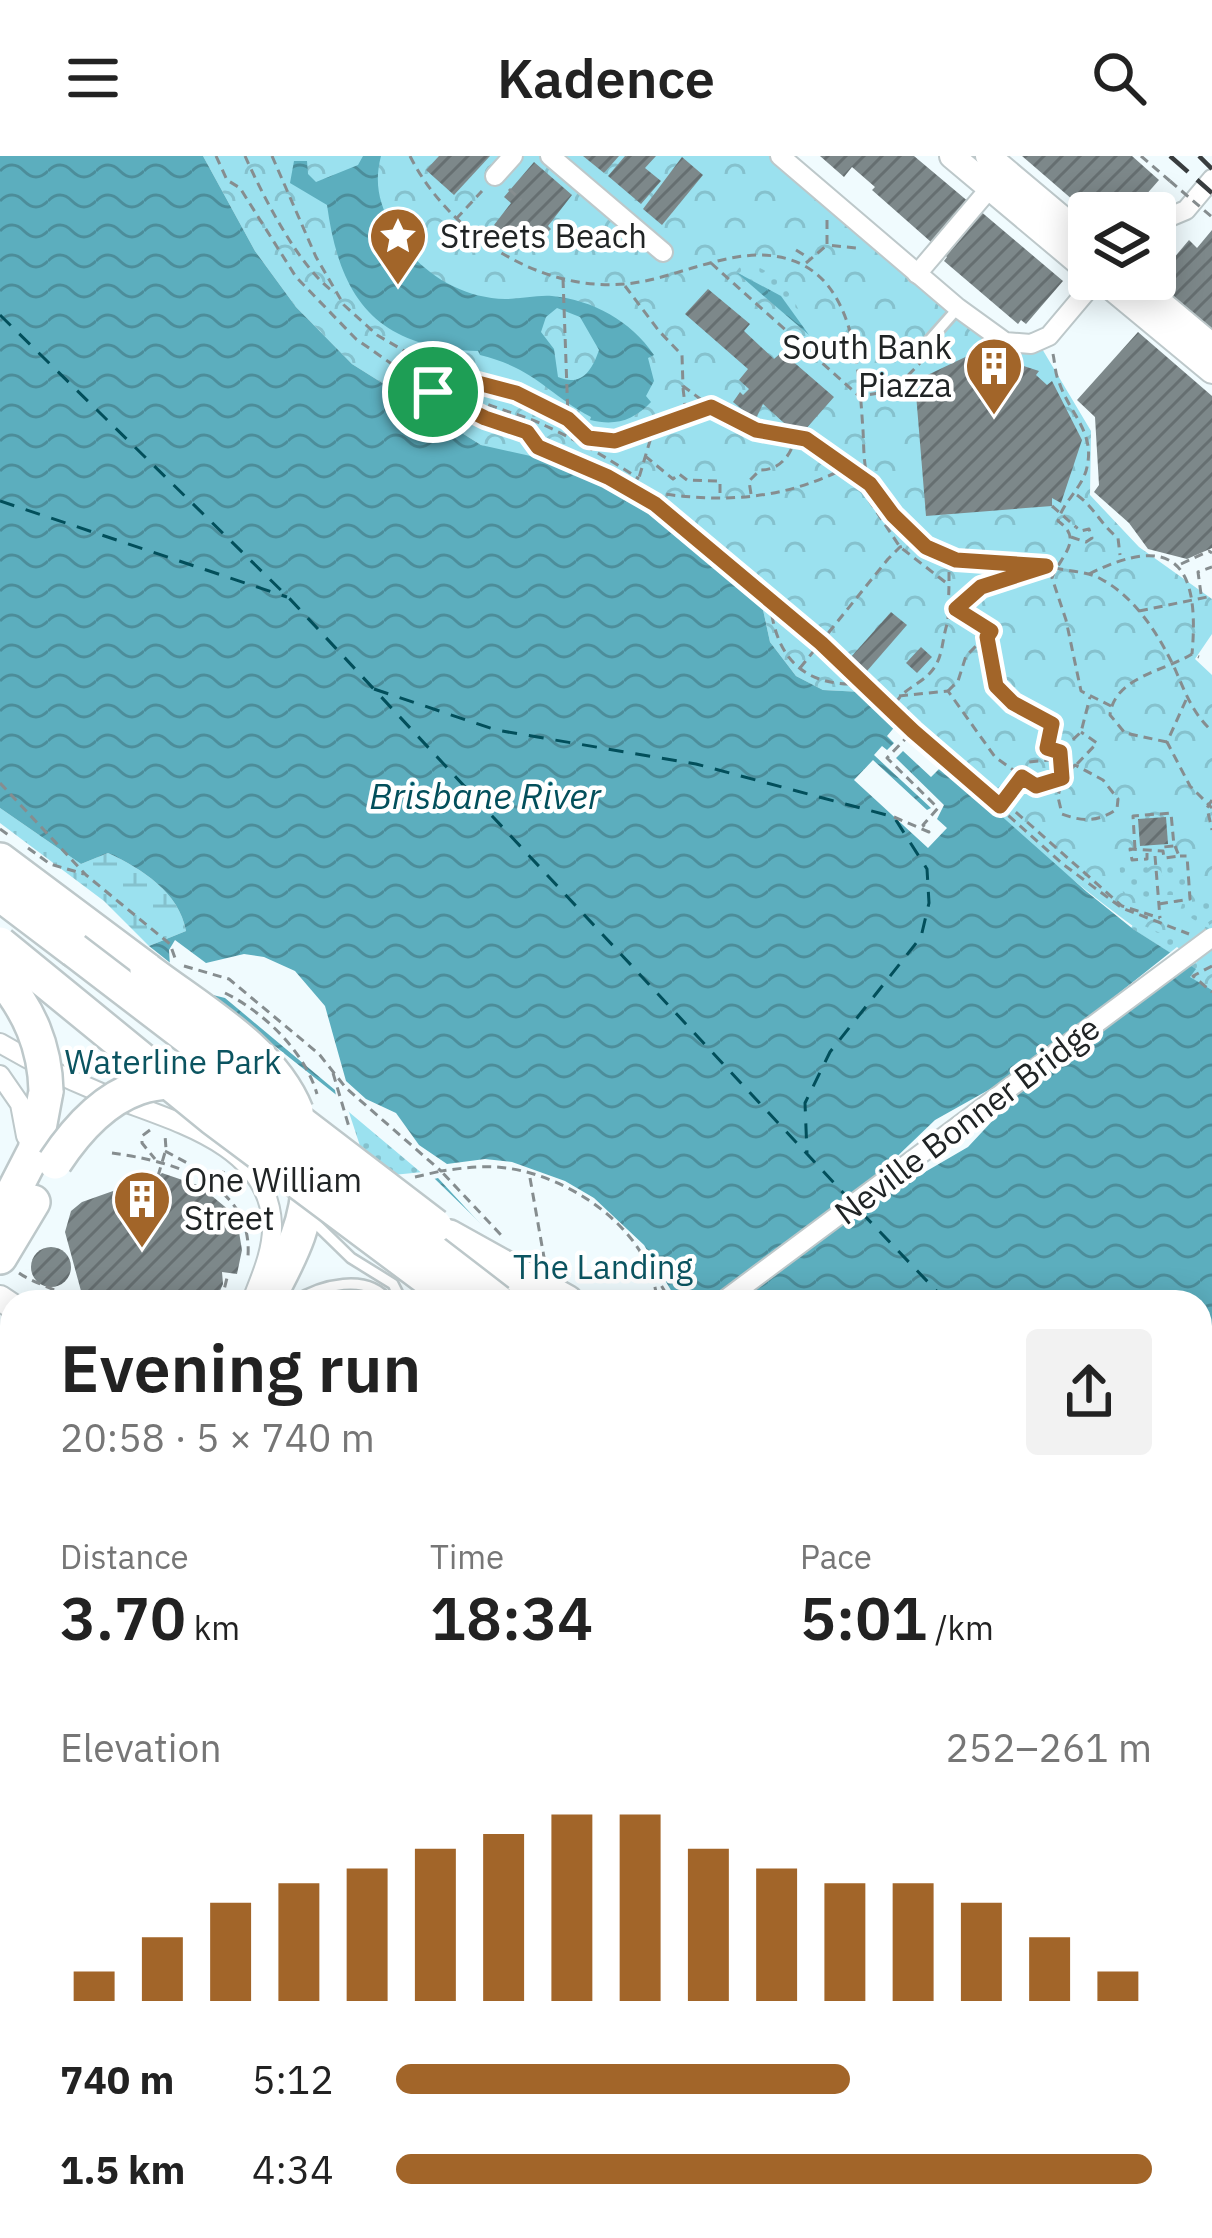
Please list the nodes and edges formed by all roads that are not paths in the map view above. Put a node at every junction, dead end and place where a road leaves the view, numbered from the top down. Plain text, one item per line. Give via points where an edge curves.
1 (513, 156) edge
2 (550, 156) edge
3 (780, 156) edge
4 (952, 156) edge
5 (988, 156) edge
6 (495, 176) road end
7 (1212, 179) edge
8 (990, 188) junction
9 (1176, 214) edge
10 (1068, 224) edge
11 (663, 252) dead end
12 (1068, 253) edge
13 (917, 274) junction
14 (1081, 300) edge
15 (1125, 300) edge
16 (1157, 300) edge
17 (958, 308) junction
18 (1212, 346) edge
19 (923, 354) road end
20 (1212, 371) edge
21 (0, 860) edge
22 (0, 893) edge
23 (1204, 938) edge
24 (0, 944) edge
25 (0, 976) edge
26 (0, 1043) edge
27 (0, 1075) edge
28 (306, 1212) junction
29 (0, 1216) edge
30 (7, 1263) edge
31 (255, 1290) edge
32 (259, 1290) edge
33 (317, 1290) edge
34 (377, 1290) edge
35 (396, 1290) edge
36 (443, 1290) edge
37 (482, 1290) edge
38 (545, 1290) edge
39 (738, 1290) edge

1 - 6 street
2 - 11 street
3 - 13 street
4 - 8 street
5 - 10 street
7 - 9 street
8 - 12 street
8 - 13 street
13 - 17 street
14 - 17 street via 1045,347 997,339
15 - 20 street
16 - 18 street
17 - 19 lane
21 - 28 highway, bridge via 236,1038 281,1084 309,1172
22 - 38 highway, bridge via 449,1237
23 - 39 street, Neville Bonner Bridge, bridge
24 - 36 highway, bridge
25 - 29 highway, bridge via 36,1032 46,1091 35,1150
26 - 31 street via 209,1137 244,1162 272,1221
27 - 29 street via 20,1104 26,1134
28 - 32 highway via 296,1244
28 - 35 lane via 345,1254
30 - 37 highway, bridge via 56,1162 90,1116 127,1091 163,1082 209,1090 246,1108
33 - 34 lane

